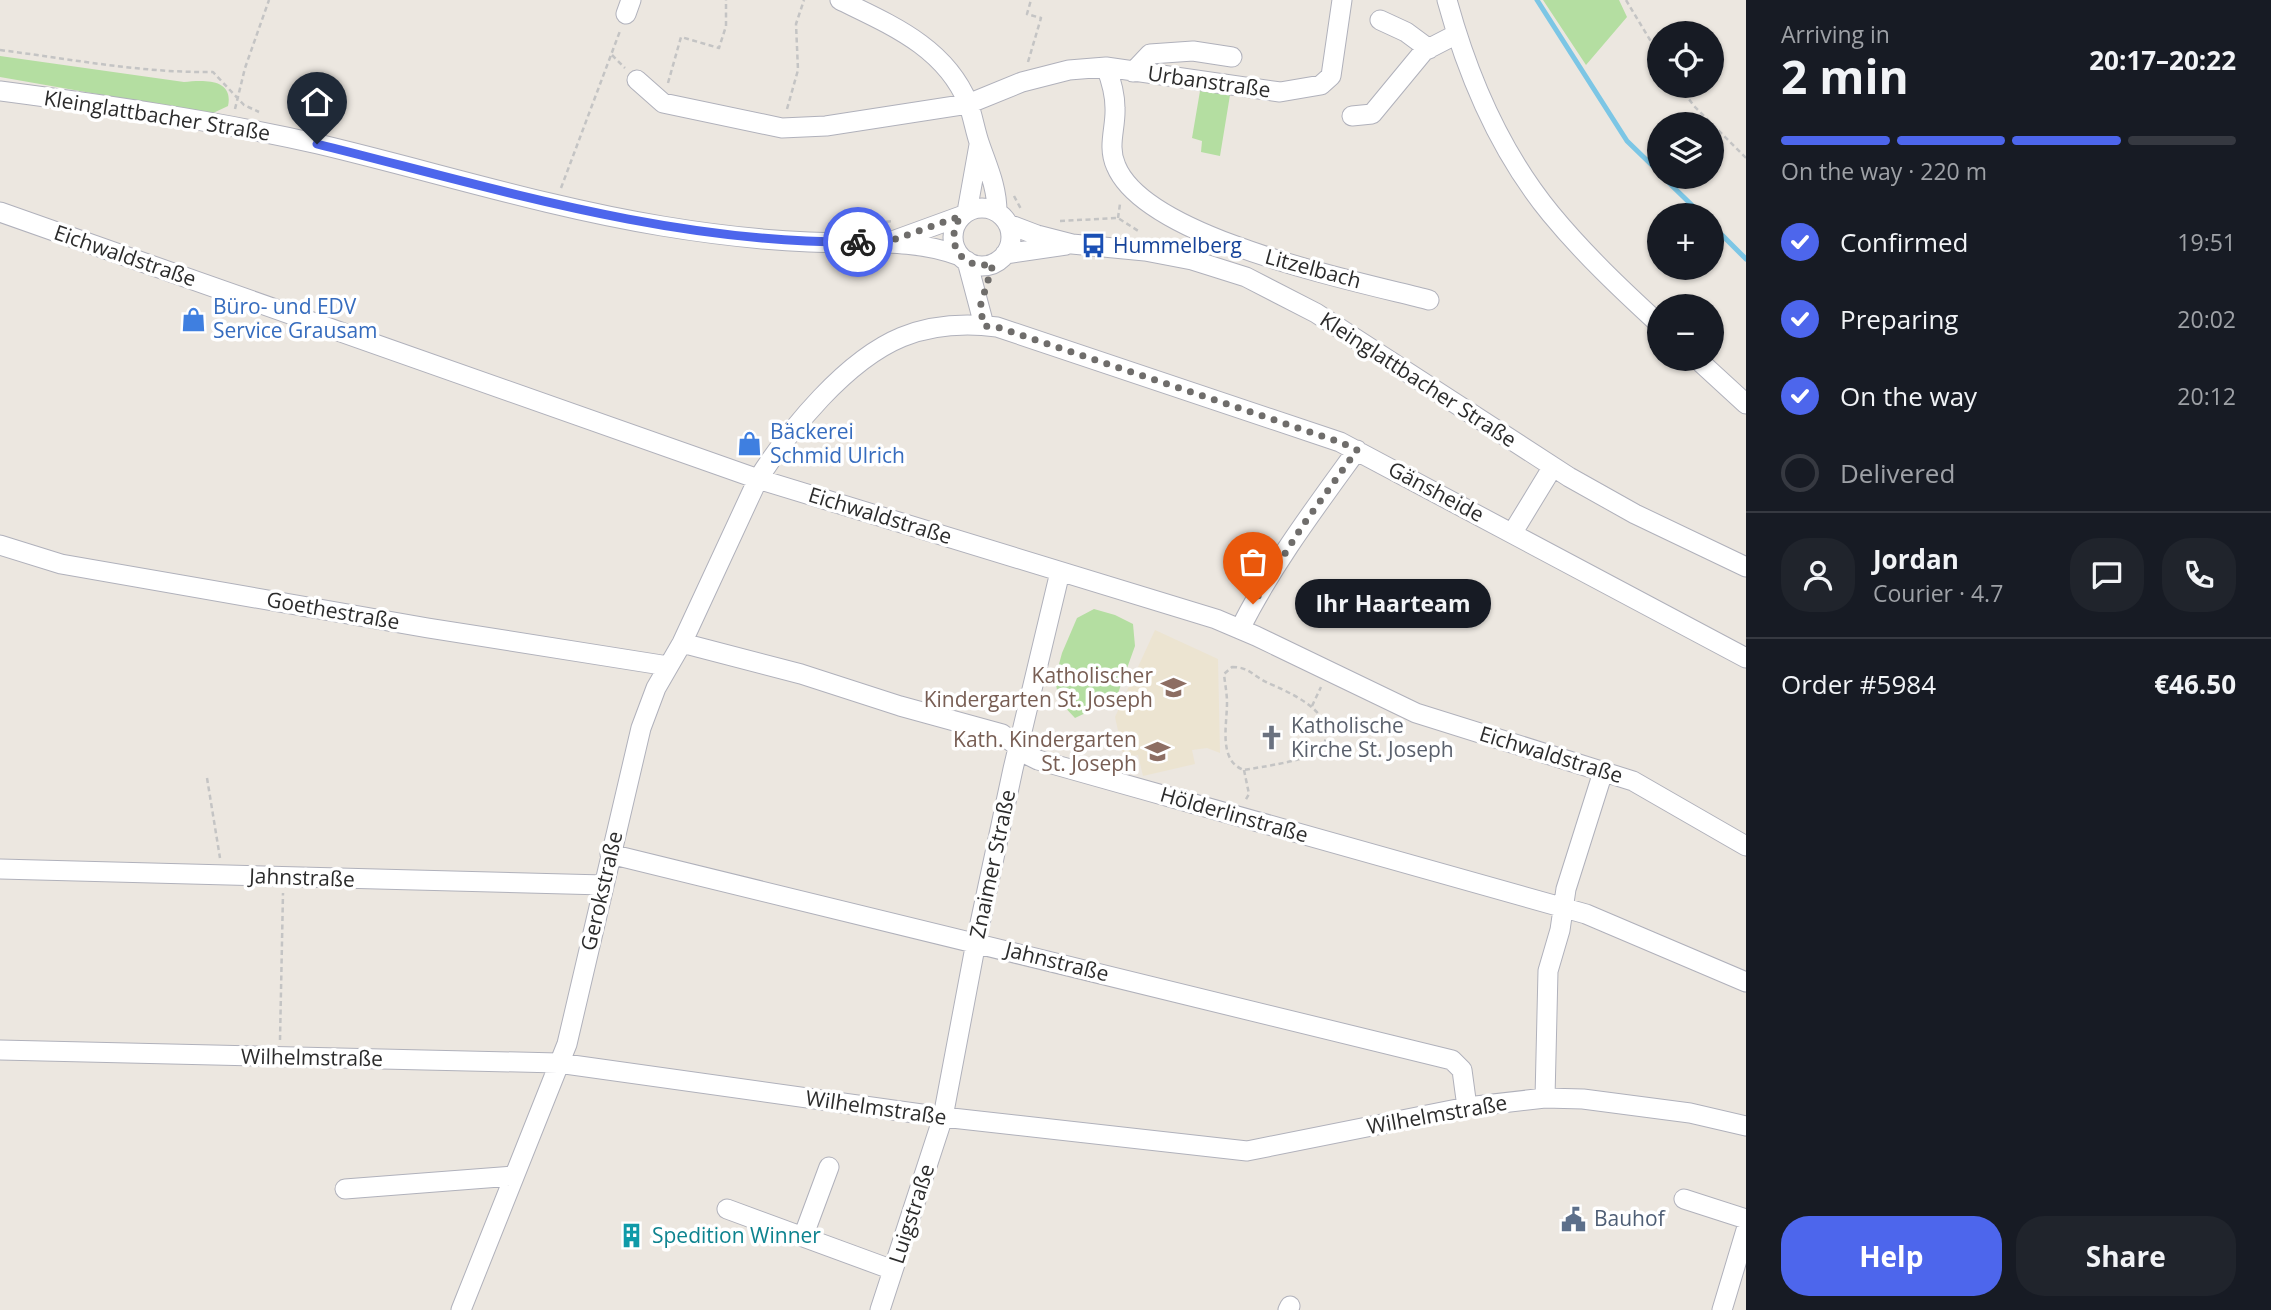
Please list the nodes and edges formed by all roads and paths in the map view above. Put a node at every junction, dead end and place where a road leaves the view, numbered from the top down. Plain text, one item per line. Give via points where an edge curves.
1 (269, 0) edge
2 (726, 0) edge
3 (804, 0) edge
4 (840, 0) edge
5 (1031, 0) edge
6 (1342, 0) edge
7 (1447, 0) edge
8 (1626, 0) edge
9 (629, 7) edge
10 (1380, 20) dead end
11 (1457, 34) junction
12 (1647, 35) edge
13 (1429, 49) junction
14 (0, 50) edge
15 (1232, 57) dead end
16 (1106, 66) junction
17 (1133, 72) junction
18 (637, 80) dead end
19 (1022, 82) junction
20 (0, 91) edge
21 (238, 96) junction
22 (1689, 98) edge
23 (663, 103) junction
24 (968, 104) junction
25 (260, 113) dead end
26 (1352, 116) dead end
27 (782, 128) junction
28 (979, 144) junction
29 (1746, 158) edge
30 (561, 188) dead end
31 (1013, 194) dead end
32 (0, 212) edge
33 (964, 214) junction
34 (1031, 214) dead end
35 (1002, 218) junction
36 (897, 220) dead end
37 (1050, 220) dead end
38 (864, 224) dead end
39 (1140, 232) dead end
40 (890, 241) junction
41 (1073, 244) junction
42 (964, 258) junction
43 (999, 259) junction
44 (1429, 300) dead end
45 (1647, 312) edge
46 (982, 316) junction
47 (1710, 371) edge
48 (1746, 404) edge
49 (1357, 450) junction
50 (1552, 468) junction
51 (758, 479) junction
52 (1513, 532) junction
53 (0, 545) edge
54 (1746, 567) edge
55 (1060, 572) junction
56 (1240, 629) junction
57 (682, 643) junction
58 (1746, 658) edge
59 (667, 666) junction
60 (1019, 747) junction
61 (1244, 770) junction
62 (1603, 772) junction
63 (207, 778) dead end
64 (1238, 817) junction
65 (1746, 846) edge
66 (610, 854) junction
67 (0, 869) edge
68 (223, 875) junction
69 (283, 878) junction
70 (604, 885) junction
71 (1562, 907) junction
72 (976, 942) junction
73 (1746, 982) edge
74 (0, 1050) edge
75 (280, 1058) junction
76 (558, 1063) junction
77 (1545, 1098) junction
78 (1467, 1107) junction
79 (943, 1117) junction
80 (1746, 1126) edge
81 (829, 1167) dead end
82 (513, 1176) junction
83 (345, 1189) dead end
84 (1684, 1199) dead end
85 (727, 1209) dead end
86 (1746, 1219) edge
87 (1746, 1230) edge
88 (803, 1237) junction
89 (893, 1270) junction
90 (461, 1310) edge
91 (880, 1310) edge
92 (1722, 1310) edge

1 - 21 path
2 - 23 path via 726,26 719,48 681,37
3 - 27 path via 796,24 798,70
4 - 24 street via 909,35 930,51 948,68
5 - 19 path via 1027,14 1041,18
6 - 17 street, Urbanstraße via 1331,76 1321,85 1280,92
7 - 11 street
8 - 12 path
9 - 30 path
10 - 13 street
11 - 13 street
11 - 45 street via 1487,113 1524,177 1577,244
13 - 26 street via 1372,114
14 - 21 path via 141,70 213,72
15 - 17 street, Urbanstraße via 1193,51 1150,54
16 - 17 street, Urbanstraße
16 - 19 street, Urbanstraße
16 - 44 street, Litzelbach via 1115,109 1111,149 1115,166 1125,183 1158,209 1270,259
18 - 23 street
19 - 24 street, Urbanstraße
20 - 40 street, Kleinglattbacher Straße via 244,129 661,226 797,242
21 - 25 path
22 - 29 path
23 - 27 street, Urbanstraße
24 - 27 street, Urbanstraße via 826,126
24 - 28 street
28 - 33 street
28 - 35 street
31 - 34 path via 1021,209
32 - 51 street, Eichwaldstraße
33 - 35 street, Kleinglattbacher Straße via 982,208
33 - 40 street, Kleinglattbacher Straße
33 - 42 street via 953,232
35 - 41 street, Kleinglattbacher Straße via 1037,235
35 - 43 street via 1011,239
36 - 38 path
37 - 39 path via 1118,218
40 - 42 street, Kleinglattbacher Straße via 933,247
41 - 43 street, Kleinglattbacher Straße
41 - 50 street, Kleinglattbacher Straße via 1145,250 1246,278 1315,313
42 - 43 street, Kleinglattbacher Straße via 979,265
42 - 46 street
43 - 46 street
46 - 49 street, Gänsheide via 997,327
46 - 51 street, Gänsheide via 902,337 841,378 804,417
47 - 48 street
49 - 52 street, Gänsheide
49 - 56 street via 1303,525
50 - 52 street
50 - 54 street, Kleinglattbacher Straße
51 - 55 street, Eichwaldstraße
51 - 57 street, Gerokstraße
52 - 58 street, Gänsheide
53 - 59 street, Goethestraße via 61,564
55 - 56 street, Eichwaldstraße
55 - 60 street, Znaimer Straße
56 - 62 street, Eichwaldstraße via 1416,713
57 - 59 street, Gerokstraße
57 - 60 street, Hölderlinstraße via 1002,734
59 - 66 street, Gerokstraße via 641,728
60 - 64 street, Hölderlinstraße via 1038,760
60 - 72 street, Znaimer Straße
61 - 61 path via 1311,756 1321,749 1325,734 1312,706 1244,667 1232,667 1224,674 1226,746 1230,759
61 - 64 path via 1249,794
62 - 65 street, Eichwaldstraße via 1633,781
62 - 71 street
63 - 68 path
64 - 71 street, Hölderlinstraße
66 - 70 street, Gerokstraße
66 - 72 street, Jahnstraße
67 - 68 street, Jahnstraße
68 - 69 street, Jahnstraße
69 - 70 street, Jahnstraße
69 - 75 path
70 - 76 street, Gerokstraße via 567,1044
71 - 73 street, Hölderlinstraße
71 - 77 street via 1548,971
72 - 78 street, Jahnstraße via 1452,1060 1462,1070
72 - 79 street, Znaimer Straße
74 - 75 street, Wilhelmstraße
75 - 76 street, Wilhelmstraße
76 - 79 street, Wilhelmstraße
76 - 82 street, Gerokstraße
77 - 78 street, Wilhelmstraße
77 - 80 street, Wilhelmstraße via 1628,1105
78 - 79 street, Wilhelmstraße via 1247,1151
79 - 89 street, Luigstraße
81 - 88 street
82 - 83 street
82 - 90 street, Gerokstraße
84 - 86 street
85 - 88 street
87 - 92 street
88 - 89 street
89 - 91 street, Luigstraße

